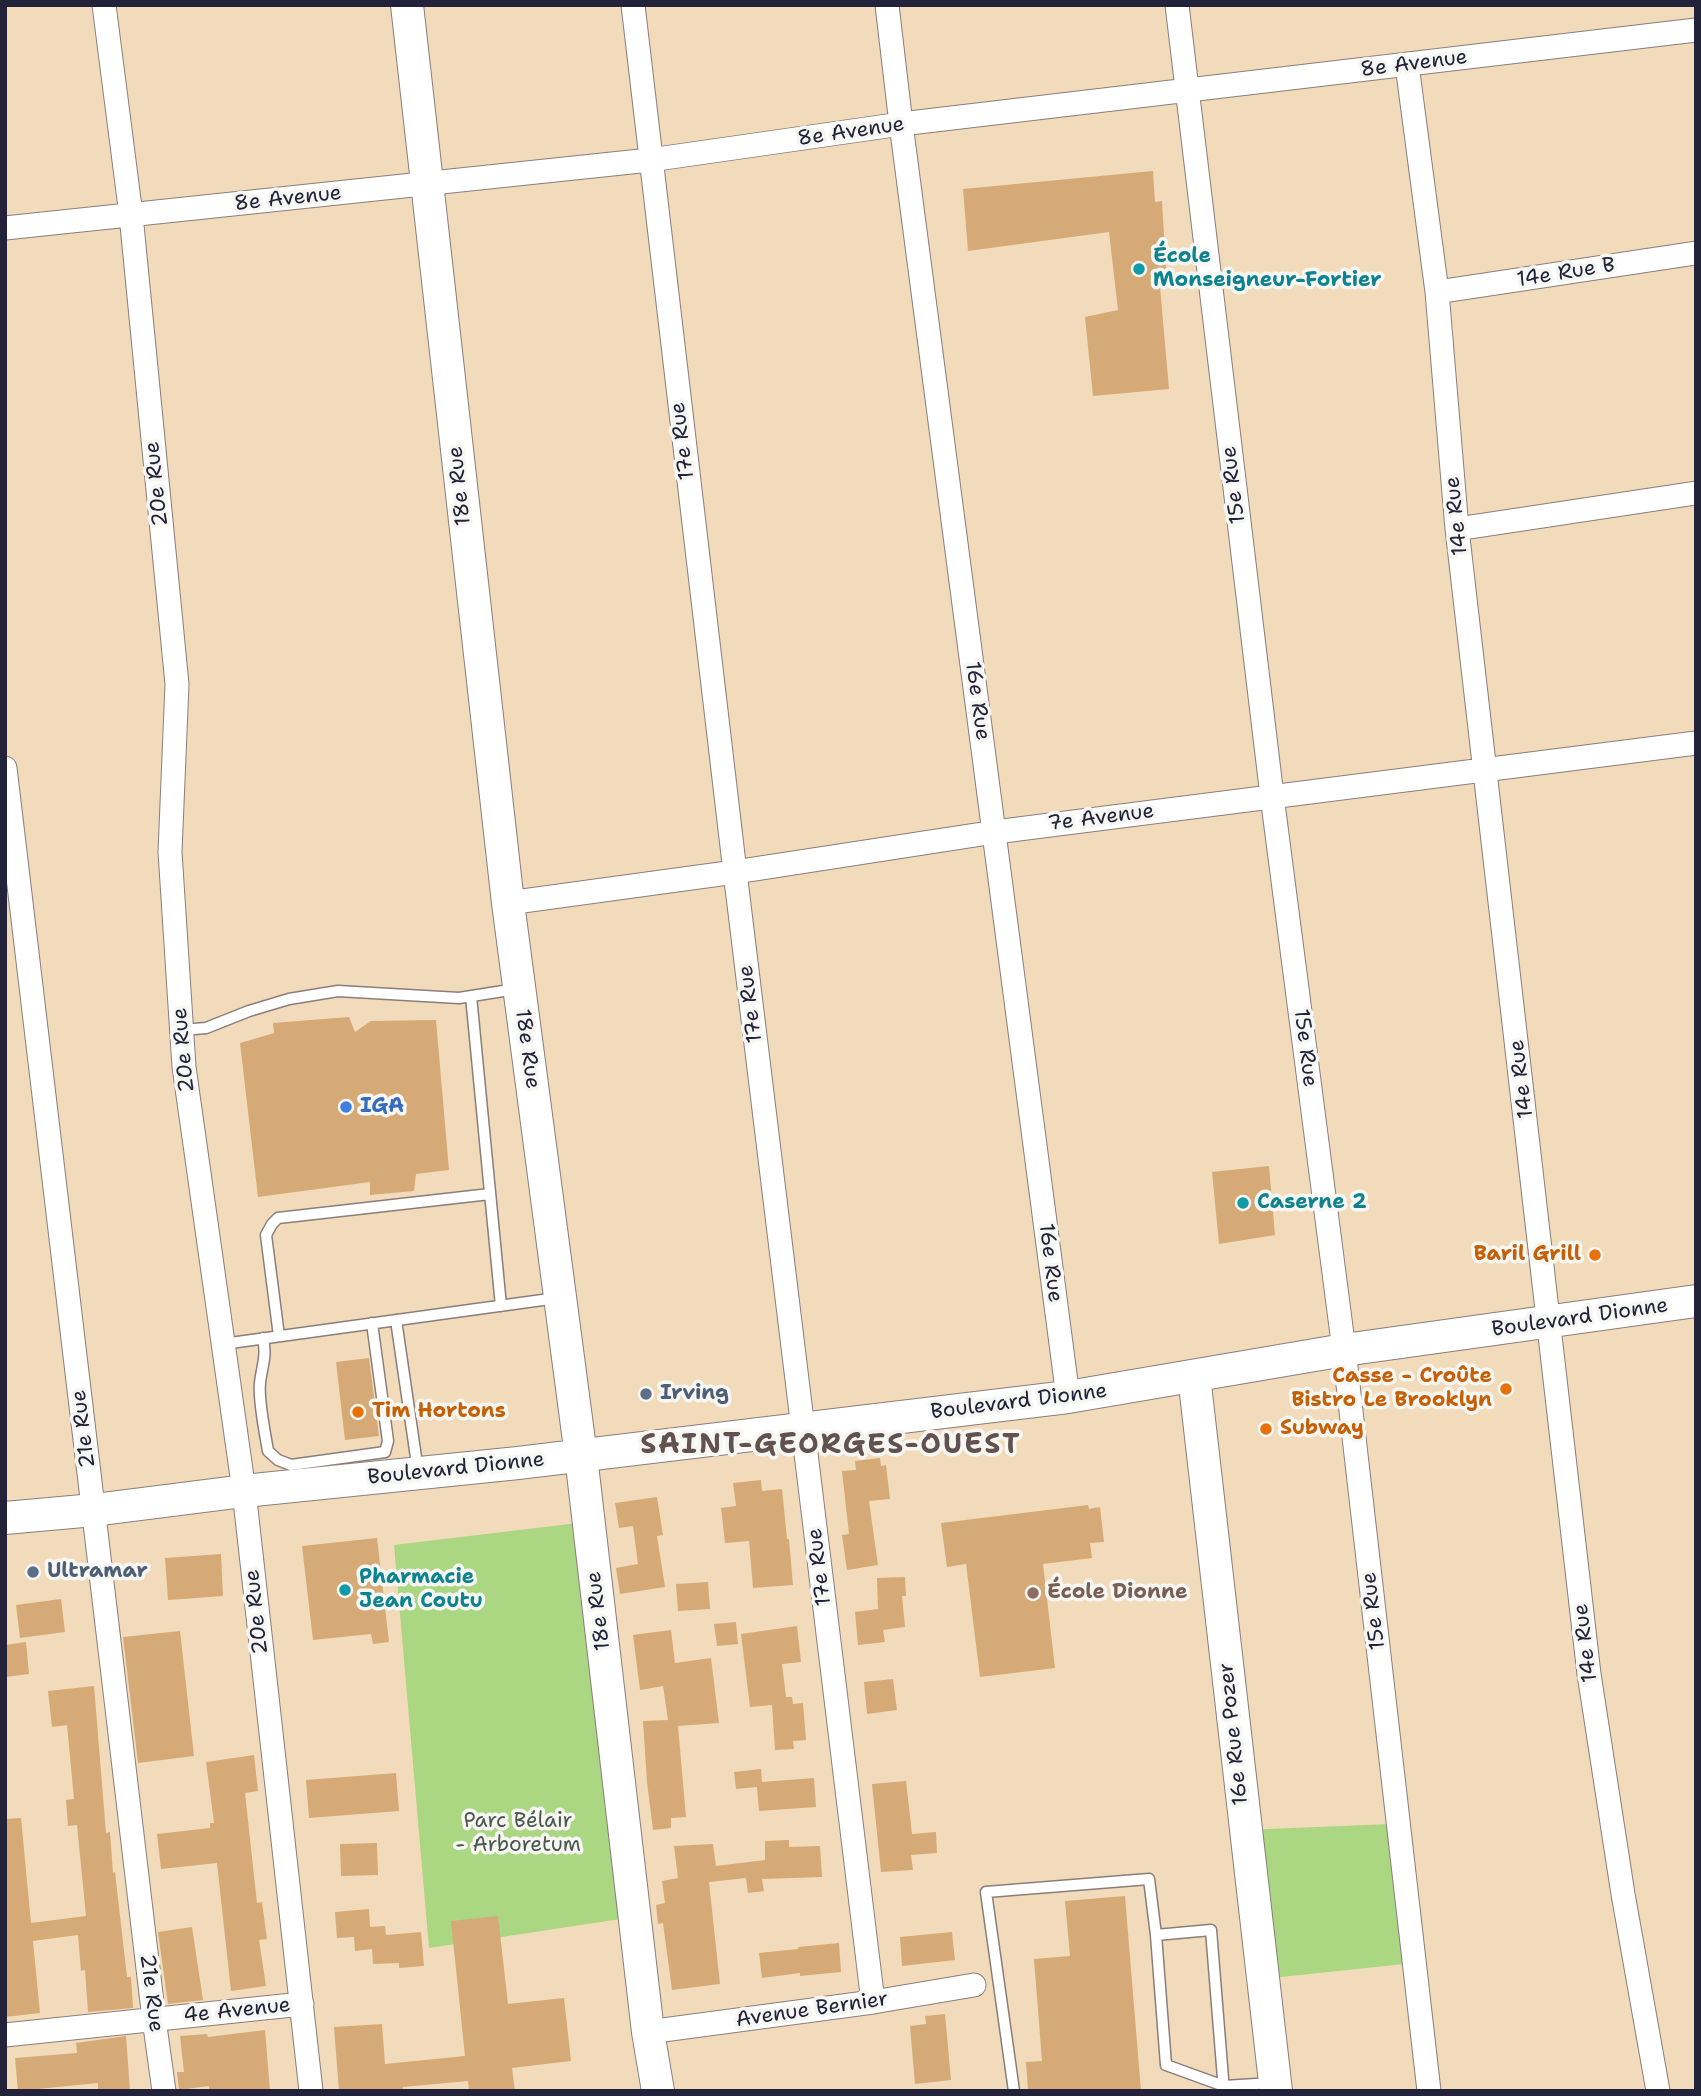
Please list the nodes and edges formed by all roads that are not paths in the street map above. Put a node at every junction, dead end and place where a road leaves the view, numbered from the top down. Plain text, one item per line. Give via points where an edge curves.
1 (104, 5) edge
2 (407, 5) edge
3 (633, 5) edge
4 (887, 5) edge
5 (1177, 5) edge
6 (1696, 30) edge
7 (1407, 65) junction
8 (1187, 92) junction
9 (901, 124) junction
10 (650, 160) junction
11 (426, 184) junction
12 (131, 215) junction
13 (5, 228) edge
14 (1696, 253) edge
15 (1437, 292) junction
16 (1696, 494) edge
17 (1457, 529) junction
18 (1696, 743) edge
19 (5, 768) edge
20 (1486, 769) junction
21 (1272, 796) junction
22 (995, 832) junction
23 (735, 872) junction
24 (508, 903) junction
25 (519, 989) junction
26 (471, 996) junction
27 (182, 1030) junction
28 (490, 1194) junction
29 (560, 1298) junction
30 (1696, 1301) edge
31 (500, 1306) junction
32 (396, 1320) junction
33 (1549, 1322) junction
34 (372, 1323) junction
35 (279, 1336) junction
36 (263, 1338) junction
37 (223, 1344) junction
38 (1344, 1350) junction
39 (1194, 1376) junction
40 (1068, 1397) junction
41 (803, 1429) junction
42 (581, 1456) junction
43 (418, 1473) junction
44 (244, 1491) junction
45 (94, 1510) junction
46 (5, 1518) edge
47 (1156, 1935) junction
48 (974, 1985) dead end
49 (873, 2002) junction
50 (302, 2004) junction
51 (154, 2019) junction
52 (648, 2032) junction
53 (5, 2035) edge
54 (1275, 2087) edge
55 (1224, 2088) edge
56 (164, 2091) edge
57 (311, 2091) edge
58 (658, 2091) edge
59 (1014, 2091) edge
60 (1429, 2091) edge
61 (1658, 2091) edge

1 - 12 street, 20e Rue
2 - 11 main road, 18e Rue
3 - 10 street, 17e Rue
4 - 9 street, 16e Rue
5 - 8 street, 15e Rue
6 - 7 street, 8e Avenue
7 - 8 street, 8e Avenue
7 - 15 street, 14e Rue
8 - 9 street, 8e Avenue
8 - 21 street, 15e Rue
9 - 10 street, 8e Avenue
9 - 22 street, 16e Rue
10 - 11 street, 8e Avenue
10 - 23 street, 17e Rue
11 - 12 street, 8e Avenue
11 - 24 main road, 18e Rue
12 - 13 street, 8e Avenue
12 - 27 street, 20e Rue via 177,684 170,852
14 - 15 street, 14e Rue B
15 - 17 street, 14e Rue
16 - 17 street
17 - 20 street, 14e Rue
18 - 20 street, 7e Avenue
19 - 45 street, 21e Rue
20 - 21 street, 7e Avenue
20 - 33 street, 14e Rue
21 - 22 street, 7e Avenue
21 - 38 street, 15e Rue
22 - 23 street, 7e Avenue
22 - 40 street, 16e Rue
23 - 24 street, 7e Avenue
23 - 41 street, 17e Rue
24 - 25 main road, 18e Rue
25 - 26 lane
25 - 29 main road, 18e Rue
26 - 27 lane via 338,991 276,1003 206,1028
26 - 28 lane
27 - 37 street, 20e Rue
28 - 31 lane
28 - 35 lane via 278,1219 266,1235
29 - 31 lane
29 - 42 main road, 18e Rue
30 - 33 main road, Boulevard Dionne
31 - 32 lane
32 - 34 lane
32 - 43 lane
33 - 38 main road, Boulevard Dionne
33 - 61 street, 14e Rue via 1589,1674
34 - 35 lane
34 - 36 lane via 388,1441 385,1452 291,1465 268,1451 259,1384 266,1351
35 - 36 lane
36 - 37 lane
37 - 44 street, 20e Rue
38 - 39 main road, Boulevard Dionne
38 - 60 street, 15e Rue
39 - 40 main road, Boulevard Dionne
39 - 54 main road, 16e Rue Pozer
40 - 41 main road, Boulevard Dionne
41 - 42 main road, Boulevard Dionne
41 - 49 street, 17e Rue
42 - 43 main road, Boulevard Dionne
42 - 52 main road, 18e Rue
43 - 44 main road, Boulevard Dionne
44 - 45 main road, Boulevard Dionne
44 - 50 street, 20e Rue
45 - 46 main road, Boulevard Dionne
45 - 51 street, 21e Rue
47 - 55 lane via 1166,2066
47 - 55 lane via 1211,1930
47 - 59 lane via 1149,1879 986,1892
48 - 49 street, Avenue Bernier
49 - 52 street, Avenue Bernier
50 - 51 street, 4e Avenue
50 - 57 street, 20e Rue
51 - 53 street, 4e Avenue
51 - 56 street, 21e Rue
52 - 58 main road, 18e Rue
54 - 55 lane

